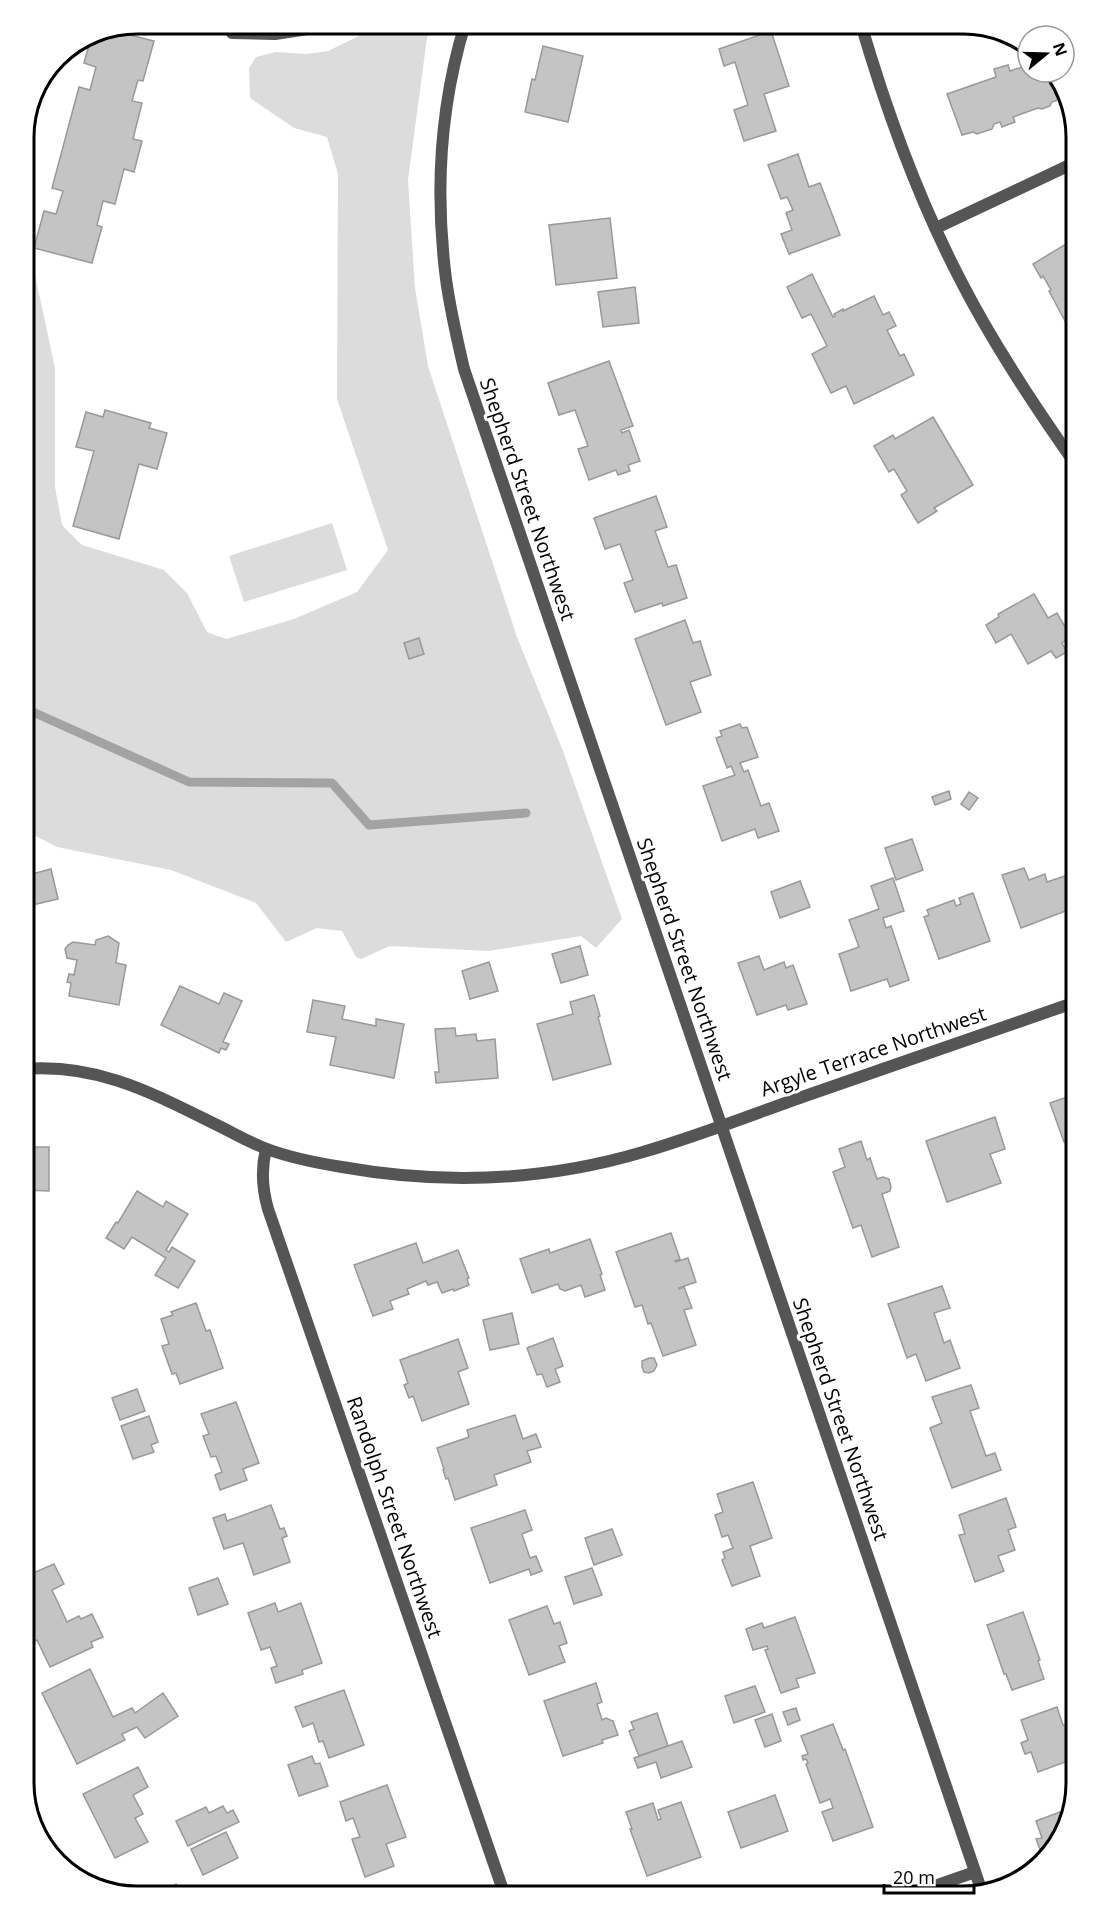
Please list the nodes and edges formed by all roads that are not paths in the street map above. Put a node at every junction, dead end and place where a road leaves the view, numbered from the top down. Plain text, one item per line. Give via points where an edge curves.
1 (462, 34) edge
2 (865, 35) edge
3 (1066, 167) edge
4 (936, 228) junction
5 (1066, 450) edge
6 (1066, 1005) edge
7 (34, 1069) edge
8 (721, 1125) junction
9 (266, 1149) junction
10 (975, 1872) junction
11 (979, 1884) edge
12 (501, 1885) edge
13 (935, 1886) edge

1 - 8 street, Shepherd Street Northwest via 451,77 440,177 446,279 464,369
2 - 4 street via 900,144
3 - 4 street
4 - 5 street via 980,316
6 - 8 street, Argyle Terrace Northwest
7 - 9 street, Argyle Terrace Northwest via 65,1069 122,1081
8 - 9 street, Argyle Terrace Northwest via 598,1164 494,1178 369,1172
8 - 10 street, Shepherd Street Northwest
9 - 12 street, Randolph Street Northwest via 264,1197
10 - 11 street, Shepherd Street Northwest
10 - 13 street

